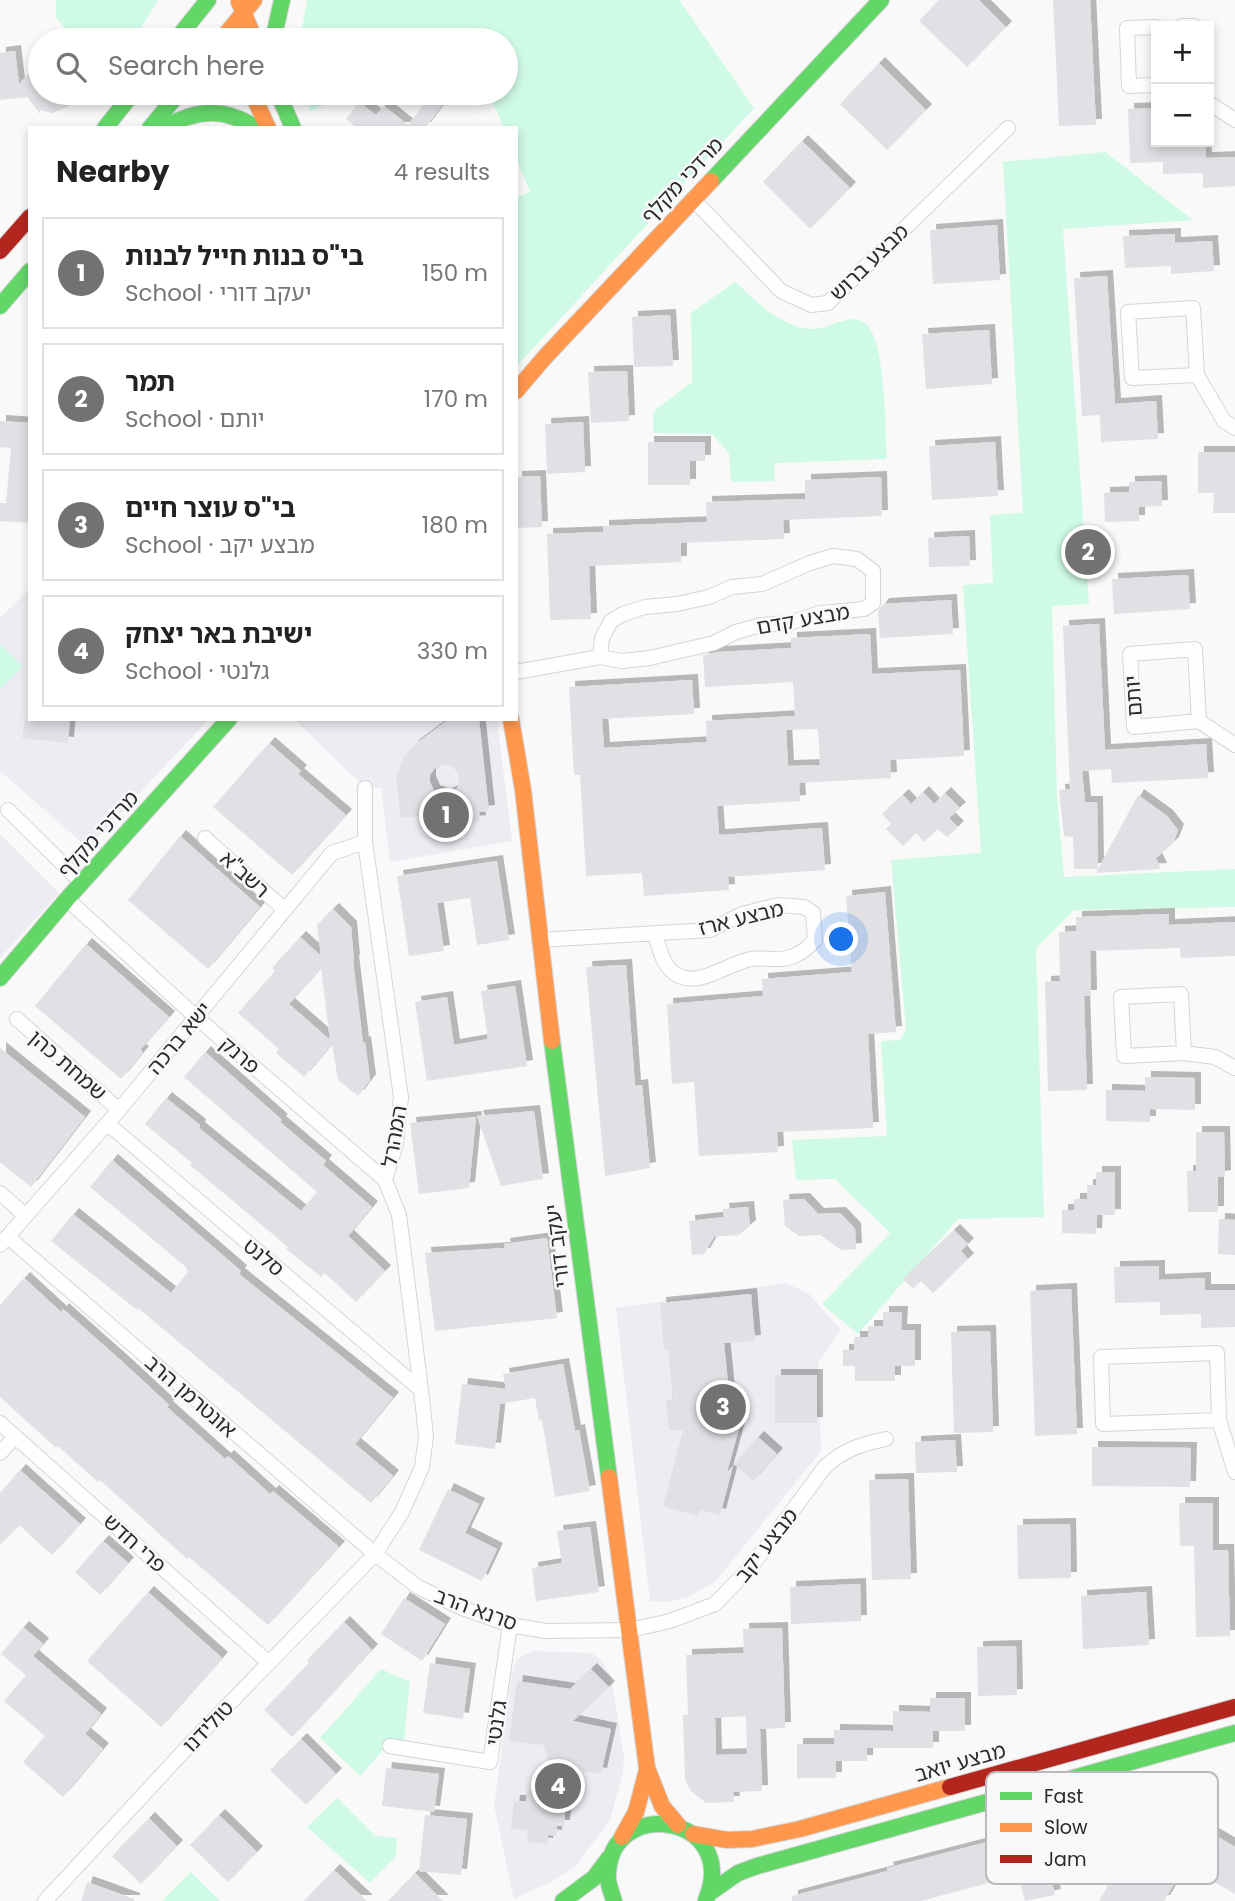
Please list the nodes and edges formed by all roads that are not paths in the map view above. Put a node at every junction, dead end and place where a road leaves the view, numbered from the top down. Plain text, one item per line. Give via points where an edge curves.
1 (208, 0) edge
2 (214, 0) edge
3 (254, 0) edge
4 (282, 0) edge
5 (881, 0) edge
6 (240, 7) edge
7 (1151, 27) edge
8 (186, 28) edge
9 (222, 28) edge
10 (230, 28) edge
11 (250, 28) edge
12 (276, 28) edge
13 (1151, 85) edge
14 (123, 105) edge
15 (169, 105) edge
16 (257, 105) edge
17 (284, 105) edge
18 (1214, 106) edge
19 (1235, 120) edge
20 (107, 126) edge
21 (152, 126) edge
22 (168, 126) edge
23 (253, 126) edge
24 (267, 126) edge
25 (292, 126) edge
26 (1008, 128) dead end
27 (693, 199) junction
28 (28, 219) edge
29 (0, 251) edge
30 (28, 273) edge
31 (0, 306) edge
32 (1197, 375) junction
33 (518, 389) edge
34 (1235, 428) edge
35 (600, 657) junction
36 (518, 672) edge
37 (227, 721) edge
38 (511, 721) edge
39 (1199, 721) junction
40 (1235, 745) edge
41 (365, 789) dead end
42 (8, 810) dead end
43 (205, 838) dead end
44 (365, 842) junction
45 (82, 883) junction
46 (67, 899) junction
47 (285, 910) junction
48 (655, 934) junction
49 (539, 940) junction
50 (0, 978) edge
51 (196, 1017) junction
52 (16, 1019) dead end
53 (1184, 1053) junction
54 (1235, 1068) edge
55 (119, 1110) junction
56 (107, 1124) junction
57 (385, 1180) junction
58 (0, 1193) edge
59 (26, 1216) junction
60 (4, 1241) edge
61 (421, 1390) junction
62 (1219, 1420) junction
63 (0, 1423) edge
64 (15, 1437) junction
65 (886, 1439) dead end
66 (0, 1453) edge
67 (1235, 1472) edge
68 (375, 1554) junction
69 (510, 1625) junction
70 (630, 1630) junction
71 (269, 1663) junction
72 (1235, 1707) edge
73 (1235, 1733) edge
74 (390, 1746) dead end
75 (647, 1768) junction
76 (1003, 1772) edge
77 (1095, 1772) edge
78 (986, 1777) edge
79 (986, 1802) edge
80 (678, 1825) junction
81 (693, 1834) junction
82 (620, 1840) junction
83 (610, 1856) junction
84 (707, 1898) edge
85 (45, 1901) edge
86 (563, 1901) edge
87 (614, 1901) edge

1 - 8 street
2 - 9 street
3 - 6 street
4 - 12 street
5 - 27 street, מרדכי מקלף
6 - 10 street
6 - 11 street
7 - 13 street via 1127,27 1129,86
14 - 20 street
15 - 21 street
16 - 24 street
17 - 25 street
18 - 19 street
22 - 23 street via 189,114 207,111 234,114
26 - 27 street, מבצע ברוש via 828,303 811,305 781,291
27 - 33 street, מרדכי מקלף
28 - 29 street
30 - 31 street
32 - 32 street via 1193,308 1128,312 1132,379
32 - 34 street via 1224,421
35 - 35 street, מבצע קדם via 622,661 650,657 714,643 761,625 864,609 873,603 873,571 857,559 833,556 762,584 645,607 611,621 602,638
35 - 36 street, מבצע קדם
37 - 45 street, מרדכי מקלף
38 - 49 street, יעקב דורי
39 - 39 street, יותם via 1195,649 1130,654 1134,727
39 - 40 street
41 - 44 street, המהרל
42 - 45 street
43 - 47 street, רשב"א
44 - 47 street, ישא ברכה via 332,853
44 - 57 street, המהרל via 401,1097 396,1144
45 - 46 street, מרדכי מקלף
46 - 50 street, מרדכי מקלף
46 - 51 street, פרנק
47 - 51 street, ישא ברכה
48 - 48 street, מבצע ארז via 710,930 742,914 778,905 804,906 813,913 815,940 791,958 750,959 706,976 687,978 673,972 663,960
48 - 49 street, מבצע ארז
49 - 70 street, יעקב דורי
51 - 55 street, ישא ברכה
51 - 57 street, פרנק
52 - 55 street, שמחת כהן
53 - 53 street via 1181,994 1121,997 1124,1056
53 - 54 street via 1215,1057
55 - 56 street, ישא ברכה
56 - 59 street, ישא ברכה
56 - 61 street, סלנט
57 - 61 street, המהרל via 399,1215
58 - 59 street
59 - 60 street, ישא ברכה
60 - 68 street, אונטרמן הרב
61 - 68 street, המהרל via 426,1436 422,1467 402,1512
62 - 62 street via 1102,1424 1101,1357 1217,1353
62 - 67 street
63 - 64 street, פרי חדש
64 - 66 street
64 - 71 street, פרי חדש
65 - 70 street, מבצע יקב via 835,1456 751,1567 715,1604
68 - 69 street, סרנא הרב via 418,1587
68 - 71 street, טולידנו
69 - 70 street, סרנא הרב via 547,1631
69 - 74 street, גלנטי via 490,1762
70 - 75 street, יעקב דורי
71 - 85 street, טולידנו
72 - 76 street, מבצע יואב
73 - 77 street
75 - 80 street, יעקב דורי via 662,1806
75 - 82 street, יעקב דורי via 636,1812
78 - 81 street, מבצע יואב via 752,1839
79 - 84 street via 757,1866 738,1873
80 - 81 street
80 - 82 street via 646,1824
81 - 84 street via 710,1862
82 - 83 street, יעקב דורי
83 - 86 street, יעקב דורי via 593,1878
83 - 87 street via 608,1885

